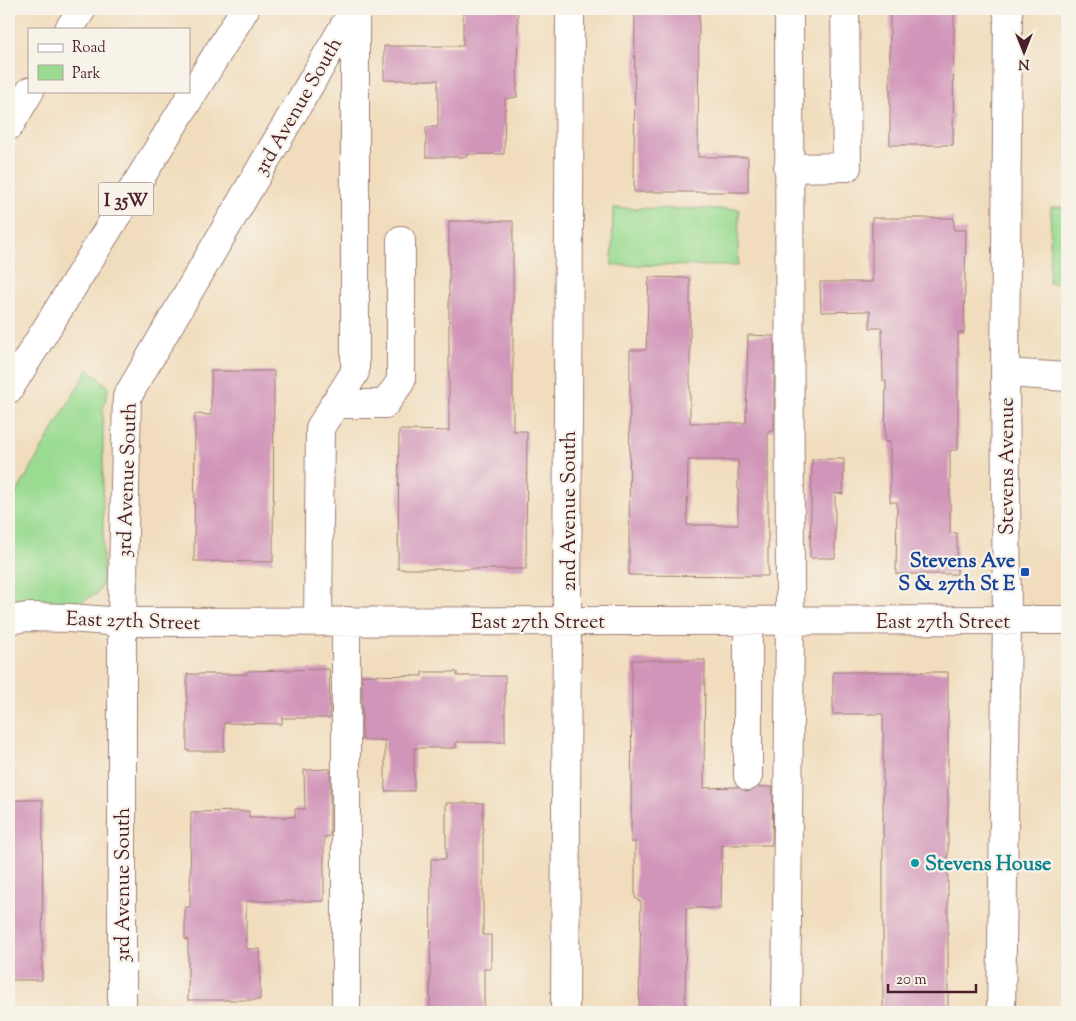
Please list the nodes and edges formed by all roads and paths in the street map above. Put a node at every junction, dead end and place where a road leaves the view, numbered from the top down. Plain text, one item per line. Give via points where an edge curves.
1 (82, 9) edge
2 (245, 9) edge
3 (355, 9) edge
4 (570, 9) edge
5 (789, 9) edge
6 (845, 9) edge
7 (1008, 9) edge
8 (70, 28) edge
9 (29, 92) edge
10 (9, 126) edge
11 (788, 168) junction
12 (401, 240) dead end
13 (1005, 373) junction
14 (1067, 377) edge
15 (9, 389) edge
16 (334, 404) junction
17 (9, 620) edge
18 (1067, 620) edge
19 (318, 621) junction
20 (346, 621) junction
21 (568, 621) junction
22 (748, 621) junction
23 (790, 621) junction
24 (1006, 621) junction
25 (122, 622) junction
26 (748, 776) dead end
27 (122, 1012) edge
28 (346, 1012) edge
29 (566, 1012) edge
30 (786, 1012) edge
31 (1001, 1012) edge

1 - 8 main road
2 - 15 main road, I 35W
3 - 16 main road via 355,372
3 - 25 main road, 3rd Avenue South via 126,397
4 - 21 main road, 2nd Avenue South
5 - 11 main road
6 - 11 main road via 847,167
7 - 13 main road, Stevens Avenue
9 - 10 main road
11 - 23 main road
12 - 16 main road via 401,381 384,404
13 - 14 main road
13 - 24 main road, Stevens Avenue
16 - 19 main road via 320,428
17 - 25 main road, East 27th Street via 27,617
18 - 24 main road, East 27th Street
19 - 20 main road, East 27th Street
19 - 25 main road, East 27th Street
20 - 21 main road, East 27th Street
20 - 28 main road
21 - 22 main road, East 27th Street
21 - 29 main road, 2nd Avenue South
22 - 23 main road, East 27th Street
22 - 26 main road
23 - 24 main road, East 27th Street
23 - 30 main road
24 - 31 main road, Stevens Avenue
25 - 27 main road, 3rd Avenue South

